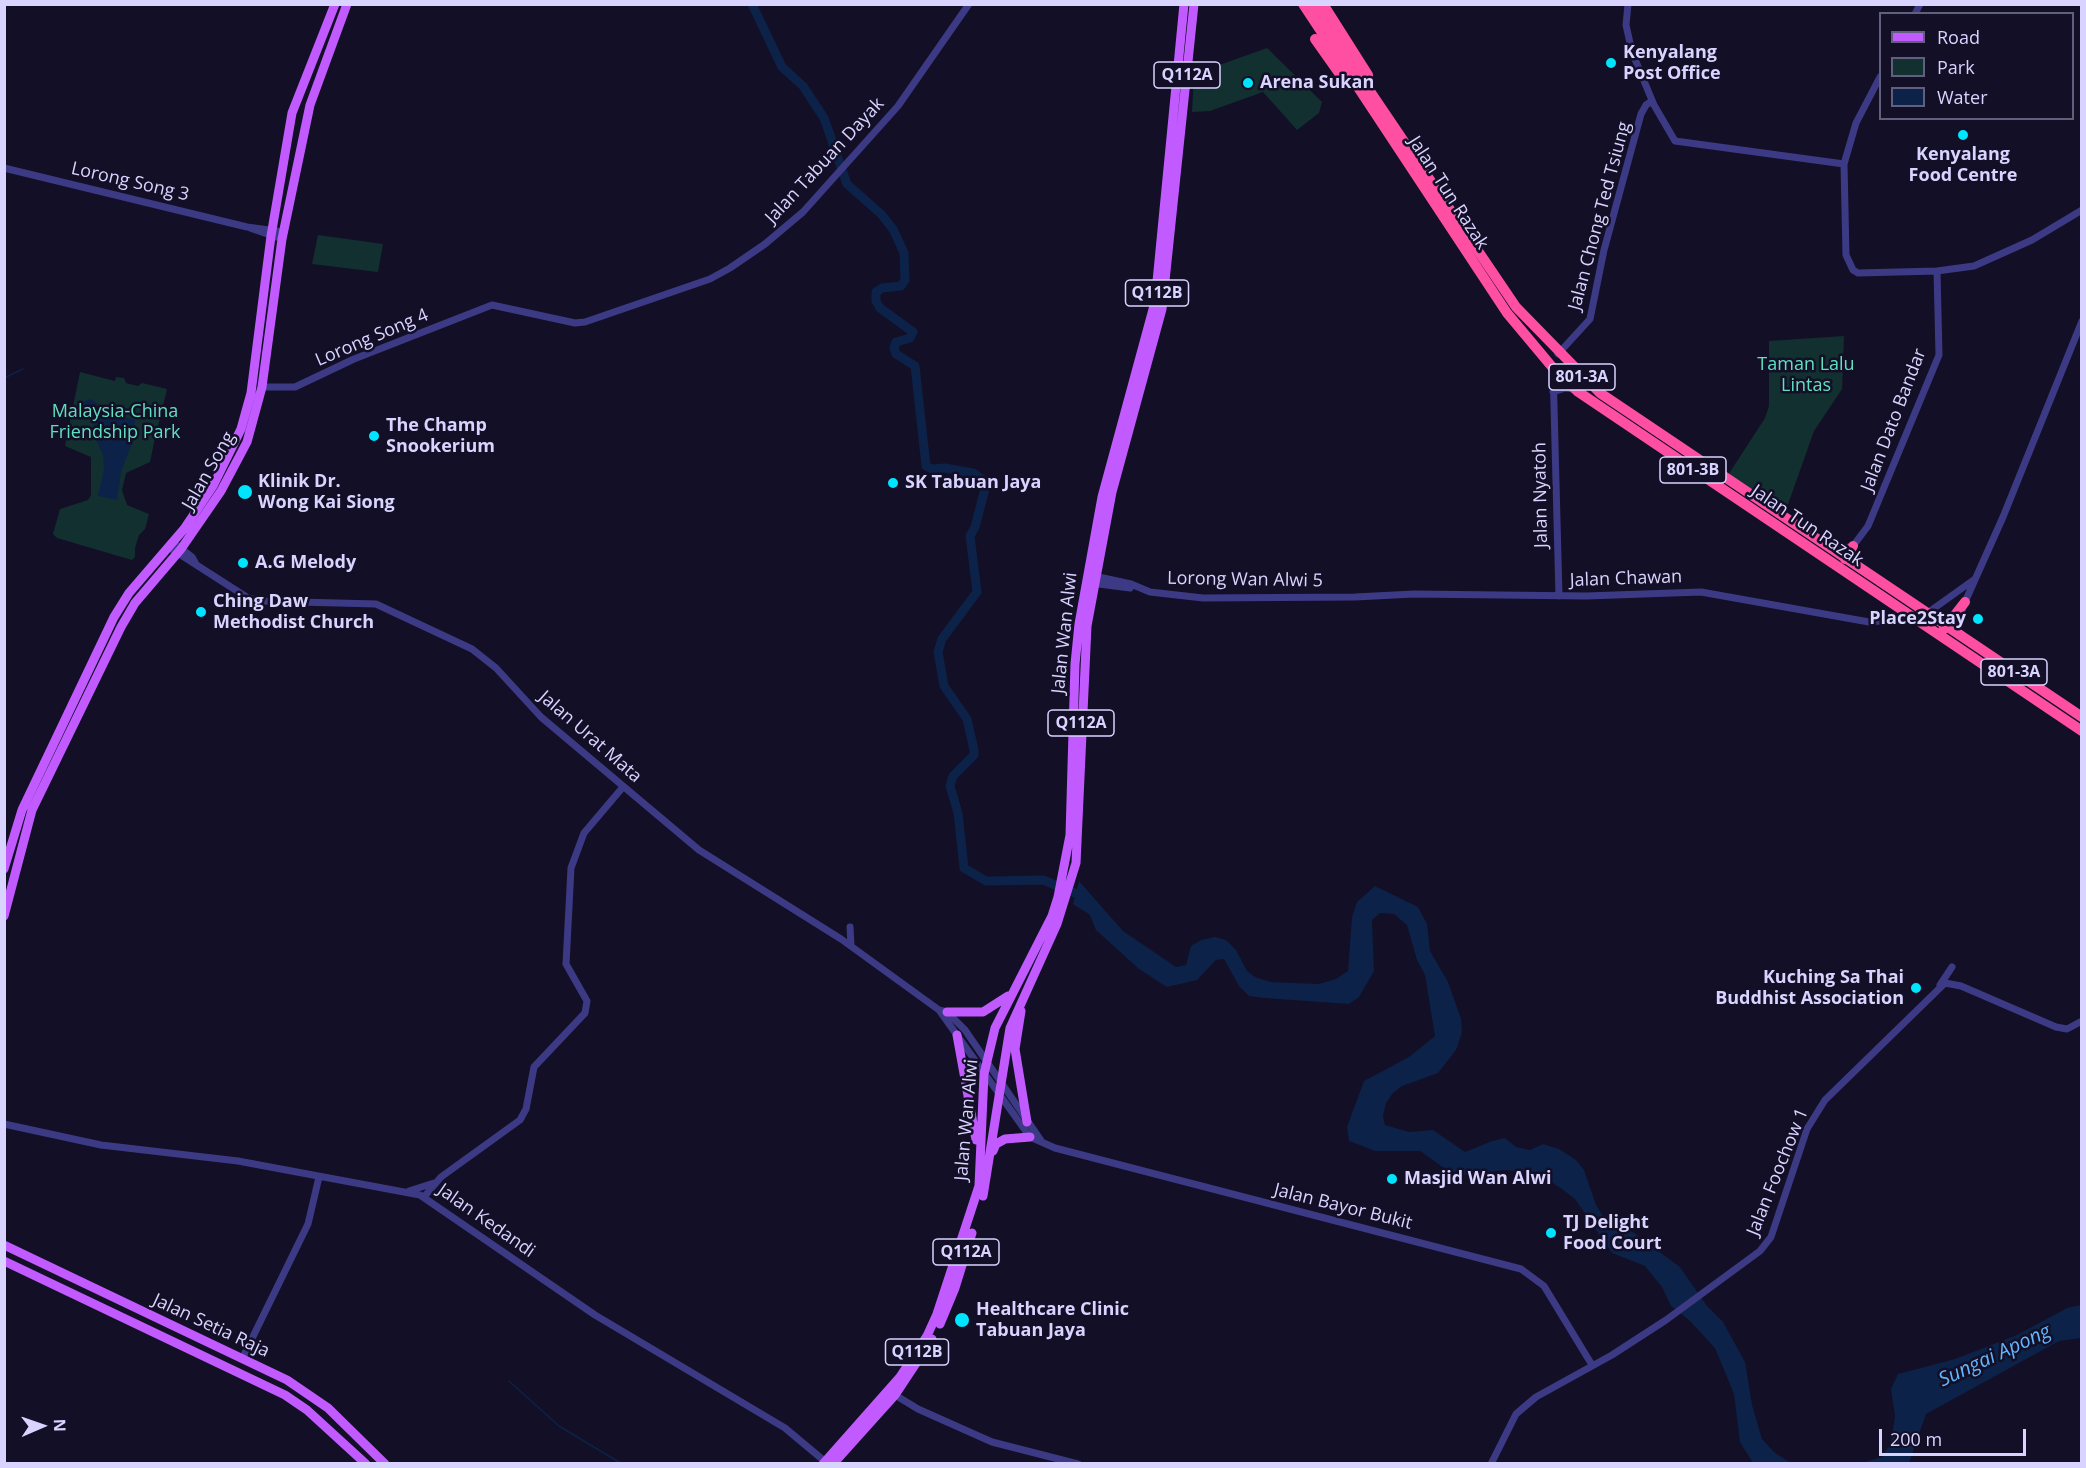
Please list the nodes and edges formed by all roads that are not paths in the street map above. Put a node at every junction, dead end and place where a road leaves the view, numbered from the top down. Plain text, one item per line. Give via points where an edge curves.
1 (335, 4) edge
2 (347, 4) edge
3 (969, 4) edge
4 (1184, 4) edge
5 (1194, 4) edge
6 (1295, 4) edge
7 (1303, 4) edge
8 (1311, 4) edge
9 (1323, 4) edge
10 (1628, 4) edge
11 (340, 24) junction
12 (323, 38) junction
13 (1879, 80) edge
14 (1646, 84) junction
15 (1653, 103) junction
16 (1643, 110) junction
17 (1388, 124) junction
18 (1400, 142) junction
19 (1844, 164) junction
20 (4, 168) edge
21 (2082, 210) edge
22 (271, 233) junction
23 (283, 235) junction
24 (1937, 271) junction
25 (492, 305) joint
26 (2082, 321) edge
27 (1558, 354) junction
28 (1553, 368) junction
29 (262, 387) junction
30 (1577, 390) junction
31 (1553, 392) junction
32 (1815, 539) junction
33 (1856, 543) junction
34 (176, 548) junction
35 (1845, 559) junction
36 (1865, 572) junction
37 (1977, 577) junction
38 (1091, 579) junction
39 (1960, 591) junction
40 (1558, 596) junction
41 (1355, 597) joint
42 (1966, 600) junction
43 (1892, 602) junction
44 (1904, 609) junction
45 (1921, 616) junction
46 (1895, 620) junction
47 (1947, 627) junction
48 (1934, 630) junction
49 (1960, 636) junction
50 (2082, 717) edge
51 (2082, 731) edge
52 (623, 787) junction
53 (4, 869) edge
54 (16, 871) junction
55 (4, 898) edge
56 (1062, 901) junction
57 (4, 916) edge
58 (850, 927) dead end
59 (851, 946) junction
60 (1952, 967) dead end
61 (1015, 989) junction
62 (1938, 990) junction
63 (1024, 997) junction
64 (943, 1011) junction
65 (2082, 1021) edge
66 (957, 1035) junction
67 (987, 1062) junction
68 (984, 1074) junction
69 (999, 1082) junction
70 (998, 1095) junction
71 (1027, 1122) junction
72 (4, 1124) edge
73 (1030, 1137) junction
74 (1042, 1142) junction
75 (979, 1150) junction
76 (987, 1171) junction
77 (319, 1177) junction
78 (436, 1181) junction
79 (407, 1192) junction
80 (424, 1197) junction
81 (437, 1205) junction
82 (4, 1245) edge
83 (4, 1262) edge
84 (154, 1318) junction
85 (1582, 1349) junction
86 (188, 1351) junction
87 (1610, 1356) junction
88 (242, 1359) junction
89 (1592, 1365) junction
90 (262, 1368) junction
91 (1575, 1375) junction
92 (895, 1395) junction
93 (307, 1410) junction
94 (329, 1429) junction
95 (827, 1463) edge
96 (366, 1464) edge
97 (385, 1464) edge
98 (1078, 1464) edge
99 (1491, 1464) edge

1 - 12 main road, Jalan Song
2 - 11 main road, Jalan Song
3 - 25 street, Jalan Tabuan Dayak via 898,106 793,222 747,258 710,279 585,322
4 - 38 main road, Jalan Wan Alwi / Q112B via 1155,302 1113,453
5 - 38 main road, Jalan Wan Alwi / Q112A via 1162,309
6 - 18 highway via 1332,64 1380,129
7 - 17 highway
8 - 17 highway
9 - 18 highway via 1395,116
10 - 14 street via 1627,34
11 - 12 main road
11 - 23 main road, Jalan Song via 310,105
12 - 22 main road, Jalan Song via 292,113
13 - 19 street via 1856,123
14 - 15 street
14 - 16 street
15 - 16 street, Jalan Chong Ted Tsiung
15 - 19 street via 1671,137 1680,143
16 - 27 street, Jalan Chong Ted Tsiung via 1604,250 1590,319
17 - 18 highway, Jalan Tun Razak / 801-3A
18 - 27 highway, Jalan Tun Razak / 801-3A via 1515,308
18 - 28 highway, Jalan Tun Razak / 801-3B via 1507,313
19 - 24 street via 1849,266 1858,273
20 - 22 street, Lorong Song 3
21 - 24 street via 2041,236 1989,261
22 - 23 street, Lorong Song 3
22 - 34 main road, Jalan Song via 251,393 241,429
23 - 29 main road, Jalan Song
24 - 33 street, Jalan Dato Bandar via 1938,355 1868,526
25 - 29 street, Lorong Song 4 via 354,359 295,387
26 - 37 street
27 - 32 highway, Jalan Tun Razak / 801-3A via 1639,422
28 - 30 highway, Jalan Tun Razak / 801-3B
28 - 31 street, Jalan Nyatoh
29 - 34 main road, Jalan Song via 240,457
30 - 31 street
30 - 43 highway, Jalan Tun Razak / 801-3B
31 - 40 street, Jalan Nyatoh
32 - 33 street via 1842,549
32 - 35 highway, Jalan Tun Razak / 801-3A
33 - 35 highway
33 - 36 street via 1856,556
34 - 52 street, Jalan Urat Mata via 234,591 253,600 373,603 453,638 489,662 541,717
34 - 53 main road, Jalan Song via 129,592 114,617 22,810
34 - 54 main road, Jalan Song via 121,627 32,810
35 - 36 highway, Jalan Tun Razak / 801-3A
35 - 44 highway via 1845,565
36 - 45 highway, Jalan Tun Razak / 801-3A
37 - 39 street
37 - 42 street
38 - 41 street, Lorong Wan Alwi 5 via 1203,598
38 - 56 main road, Jalan Wan Alwi / Q112B via 1075,664 1071,862
39 - 42 street via 1965,592
39 - 45 street
40 - 41 street, Jalan Chawan
40 - 46 street, Jalan Chawan via 1717,593 1869,622
42 - 47 highway
42 - 49 street via 1957,626
43 - 44 highway, Jalan Tun Razak / 801-3B
43 - 46 street
44 - 45 highway, Jalan Tun Razak / 801-3B
45 - 46 street, Jalan Chawan
45 - 47 highway, Jalan Tun Razak / 801-3A
45 - 48 highway, Jalan Tun Razak / 801-3B
47 - 48 highway
47 - 49 highway, Jalan Tun Razak / 801-3A
48 - 51 highway, Jalan Tun Razak / 801-3B
49 - 50 highway, Jalan Tun Razak / 801-3A
52 - 59 street, Jalan Urat Mata via 699,850
52 - 78 street via 584,833 571,867 566,964 587,1002 587,1010 534,1067 520,1120
54 - 55 main road
54 - 57 main road, Jalan Song
56 - 61 main road, Jalan Wan Alwi / Q112B
56 - 63 main road, Jalan Wan Alwi / Q112A
58 - 59 street
59 - 64 street, Jalan Urat Mata
60 - 62 street
61 - 64 main road via 983,1012
61 - 67 main road, Jalan Wan Alwi / Q112B via 995,1028
62 - 65 street, Jalan Foochow 1 via 1949,982 2056,1027 2073,1027
62 - 87 street, Jalan Foochow 1 via 1831,1091 1807,1129 1767,1244 1666,1320
63 - 69 main road, Jalan Wan Alwi / Q112A via 1010,1028
63 - 71 main road via 1016,1049
64 - 66 street
64 - 67 street via 965,1030
66 - 68 street
66 - 75 main road
67 - 68 main road, Jalan Wan Alwi / Q112B
67 - 69 street
68 - 70 street
68 - 75 main road, Jalan Wan Alwi / Q112B
69 - 70 main road, Jalan Wan Alwi / Q112A
69 - 71 street
70 - 73 street
70 - 76 main road, Jalan Wan Alwi / Q112A
71 - 74 street
72 - 77 street, Jalan Kedandi via 101,1145 238,1161
73 - 74 street, Jalan Bayor Bukit
73 - 76 main road via 1000,1141
74 - 85 street, Jalan Bayor Bukit via 1521,1269 1544,1286
75 - 95 main road, Jalan Wan Alwi / Q112B via 975,1204 946,1293 927,1336 894,1385
76 - 92 main road, Jalan Wan Alwi / Q112A via 980,1208 950,1302 923,1355
77 - 79 street, Jalan Kedandi
77 - 88 street via 308,1224
78 - 79 street
78 - 80 street
78 - 81 street
79 - 80 street, Jalan Kedandi
80 - 81 street, Jalan Kedandi
81 - 95 street, Jalan Kedandi via 595,1315 785,1428
82 - 84 main road, Jalan Setia Raja
83 - 86 main road, Jalan Setia Raja
84 - 86 main road via 159,1325 186,1338
84 - 88 main road, Jalan Setia Raja
85 - 87 street via 1595,1358
85 - 89 street, Jalan Bayor Bukit
85 - 91 street via 1583,1363
86 - 93 main road, Jalan Setia Raja via 285,1395
87 - 89 street
87 - 91 street via 1605,1364 1580,1377
88 - 90 main road, Jalan Setia Raja
88 - 93 main road via 244,1371 298,1397 306,1403
89 - 91 street
90 - 94 main road via 267,1376 304,1395 328,1415
90 - 97 main road, Jalan Setia Raja via 314,1396
91 - 99 street via 1536,1397 1516,1414
92 - 95 main road, Jalan Wan Alwi / Q112A
92 - 98 street via 992,1442
93 - 94 main road, Jalan Setia Raja
94 - 96 main road, Jalan Setia Raja

